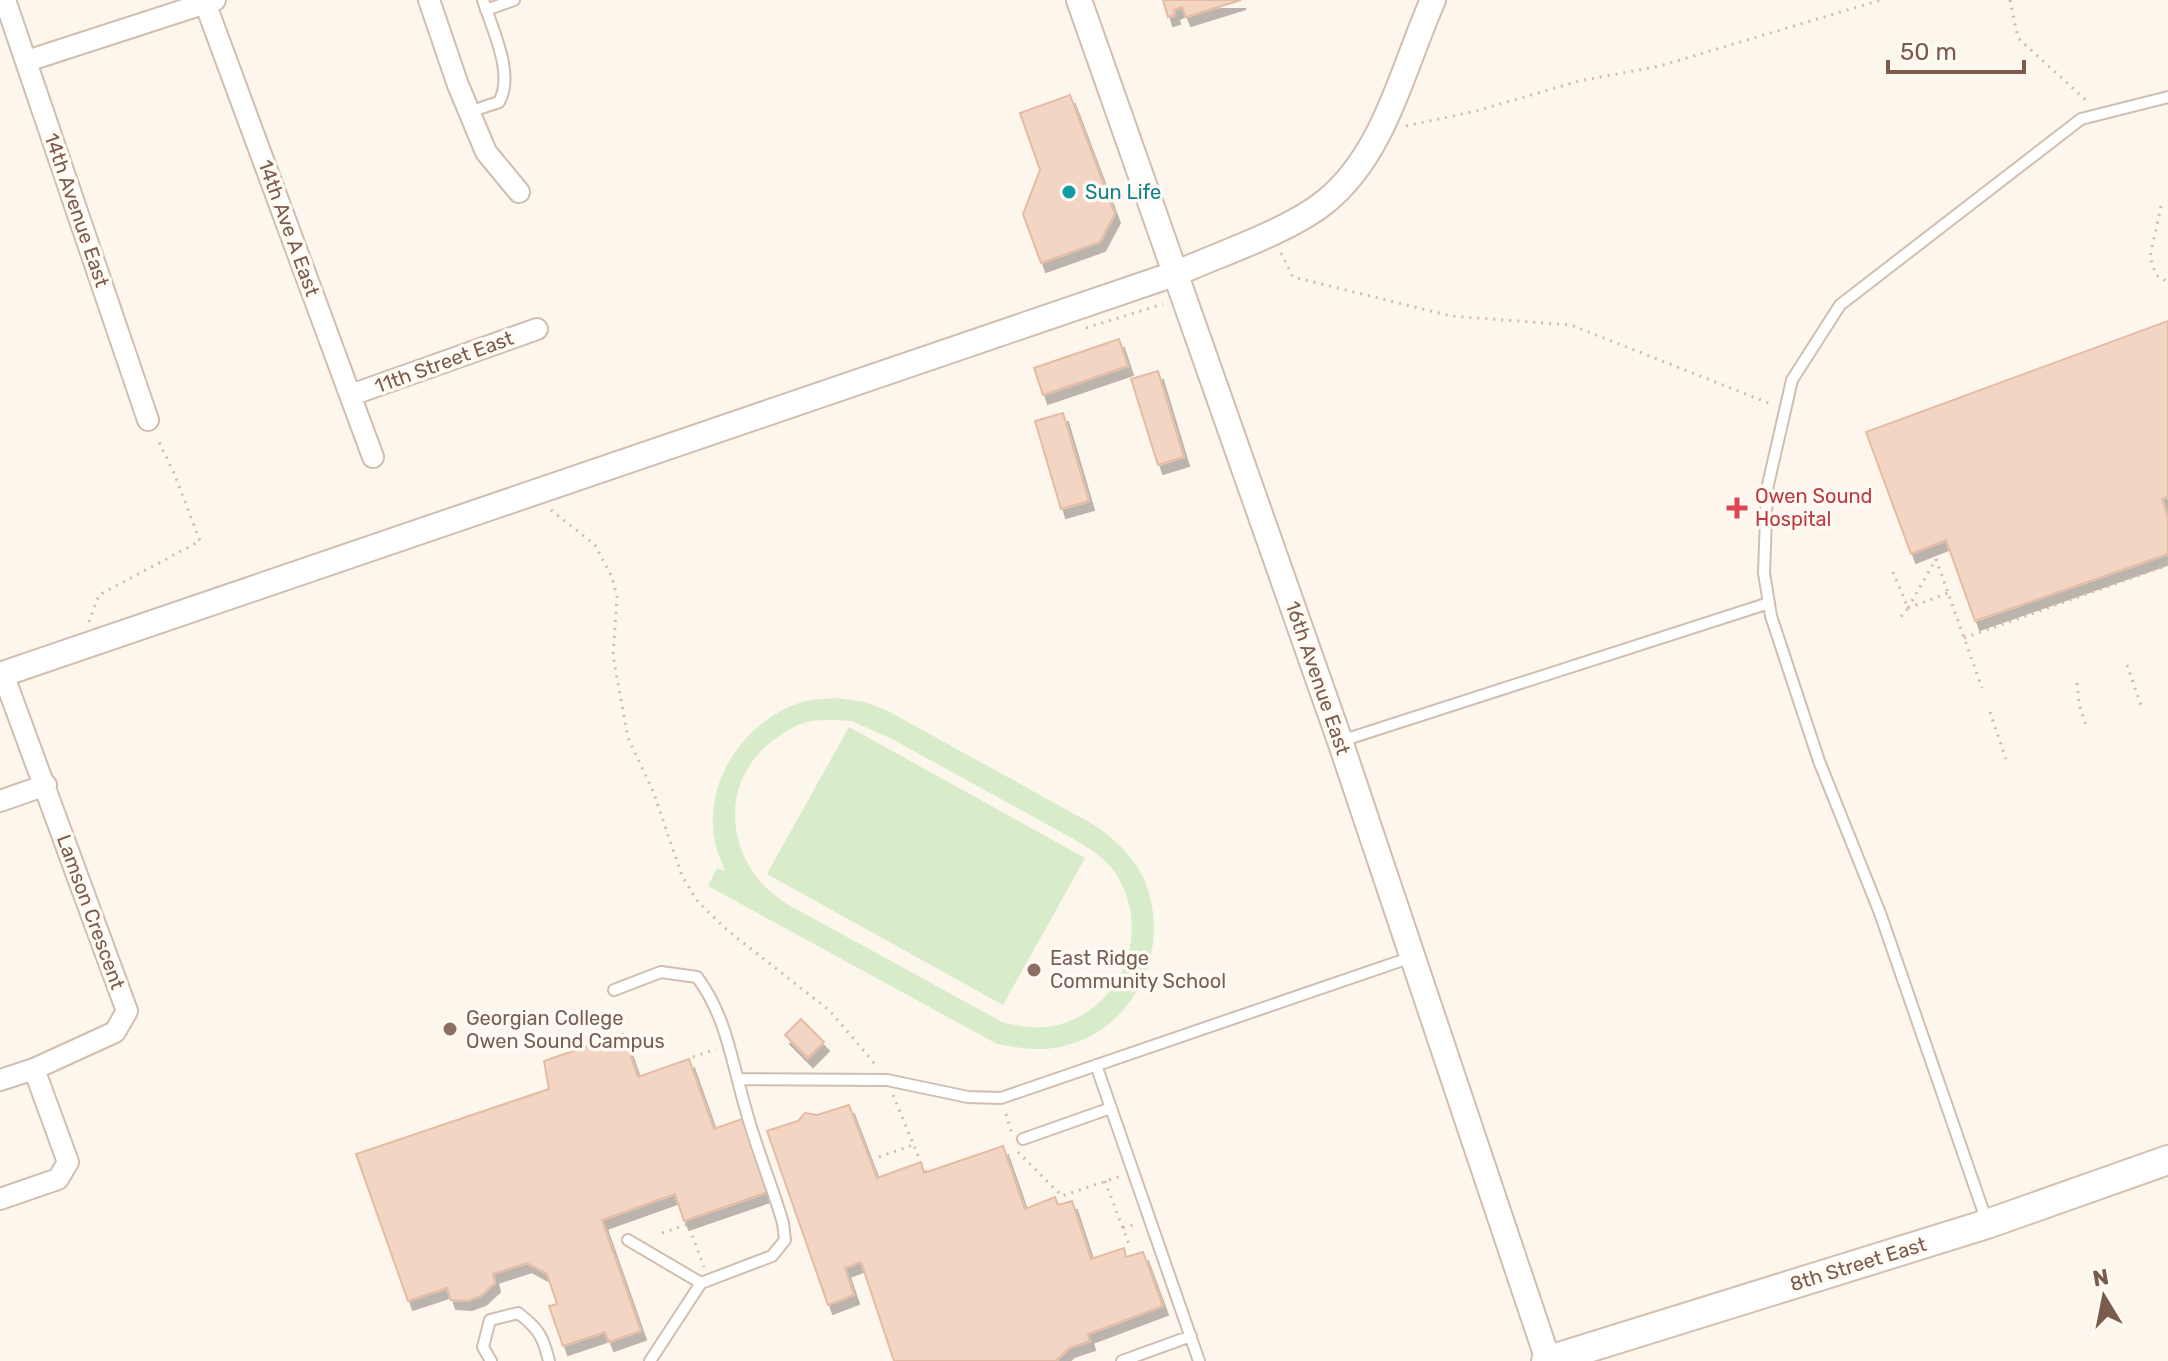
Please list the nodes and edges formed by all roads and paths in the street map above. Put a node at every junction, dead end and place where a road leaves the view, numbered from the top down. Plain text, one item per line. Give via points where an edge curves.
1 (5, 0) edge
2 (429, 0) edge
3 (514, 0) edge
4 (1079, 0) edge
5 (1433, 0) edge
6 (1881, 0) edge
7 (2010, 0) edge
8 (208, 1) edge
9 (484, 5) edge
10 (27, 61) junction
11 (2168, 97) edge
12 (469, 112) junction
13 (2101, 114) junction
14 (1377, 133) junction
15 (519, 192) dead end
16 (2161, 206) dead end
17 (1270, 232) junction
18 (1177, 273) junction
19 (2168, 282) edge
20 (537, 329) dead end
21 (351, 395) junction
22 (1785, 409) junction
23 (148, 420) joint
24 (373, 457) dead end
25 (550, 508) dead end
26 (2168, 565) edge
27 (1893, 572) dead end
28 (1948, 593) junction
29 (1769, 603) junction
30 (1908, 608) junction
31 (1900, 618) dead end
32 (84, 634) dead end
33 (1964, 638) junction
34 (2127, 665) dead end
35 (1, 674) edge
36 (2077, 683) dead end
37 (1982, 688) dead end
38 (2142, 708) dead end
39 (1990, 712) dead end
40 (2087, 728) dead end
41 (1340, 741) junction
42 (2006, 759) dead end
43 (46, 785) junction
44 (0, 801) edge
45 (1412, 957) junction
46 (614, 990) dead end
47 (729, 1044) junction
48 (693, 1057) dead end
49 (1096, 1065) junction
50 (34, 1069) junction
51 (738, 1079) junction
52 (0, 1080) edge
53 (887, 1080) junction
54 (1111, 1108) junction
55 (1006, 1114) dead end
56 (1018, 1138) joint
57 (914, 1145) junction
58 (1016, 1150) dead end
59 (879, 1157) dead end
60 (919, 1158) dead end
61 (2168, 1160) edge
62 (1134, 1172) junction
63 (1105, 1181) junction
64 (0, 1199) edge
65 (1987, 1224) junction
66 (662, 1233) dead end
67 (628, 1240) dead end
68 (1130, 1247) dead end
69 (705, 1281) junction
70 (1191, 1336) junction
71 (491, 1361) edge
72 (549, 1361) edge
73 (650, 1361) edge
74 (1122, 1361) edge
75 (1199, 1361) edge
76 (1547, 1361) edge

1 - 10 street, 14th Avenue East
2 - 12 street
3 - 9 lane
4 - 18 street, 16th Avenue East
5 - 14 street
6 - 14 path via 1660,66 1579,81
7 - 13 path via 2018,38
8 - 10 street
8 - 21 street, 14th Ave A East
9 - 12 lane via 506,75 505,91 499,102
10 - 23 street, 14th Avenue East
11 - 13 lane
12 - 15 street via 486,152
13 - 22 lane via 2081,119 1840,305 1792,380
14 - 17 street via 1325,202
16 - 19 path via 2150,257 2156,275
17 - 18 street
17 - 22 path via 1293,277 1451,316 1571,325
18 - 35 street
18 - 41 street, 16th Avenue East
20 - 21 street, 11th Street East
21 - 24 street, 14th Ave A East
22 - 29 lane via 1767,489 1764,573
23 - 32 path via 200,541 99,595
25 - 53 path via 595,545 612,577 617,597 613,656 628,738 682,876 698,902 727,930 830,1011
26 - 33 path
27 - 30 path
28 - 30 path
28 - 30 path via 1936,559
28 - 33 path
29 - 41 lane
29 - 65 lane via 1819,761 1880,913
30 - 31 path
33 - 37 path
34 - 38 path
35 - 43 street, Lamson Crescent
36 - 40 path
39 - 42 path
41 - 45 street, 16th Avenue East
43 - 44 street
43 - 50 street, Lamson Crescent via 127,1011 115,1032
45 - 49 lane
45 - 76 street, 16th Avenue East
46 - 47 lane via 661,972 697,977 720,1014
47 - 48 path
47 - 51 lane
49 - 53 lane via 1001,1098 968,1097
49 - 54 lane
50 - 52 street, Lamson Crescent
50 - 64 street via 68,1162 58,1179
51 - 53 lane
51 - 69 lane via 785,1240 772,1256
53 - 57 path
54 - 56 lane
54 - 62 lane
55 - 56 path
57 - 59 path
57 - 60 path
58 - 63 path via 1062,1196
61 - 65 main road, 8th Street East
62 - 63 path
62 - 70 lane
63 - 68 path
65 - 76 main road, 8th Street East
66 - 69 path via 688,1224
67 - 69 lane
69 - 73 lane
70 - 74 lane
70 - 75 lane
71 - 72 lane via 483,1347 490,1320 518,1313 536,1327

